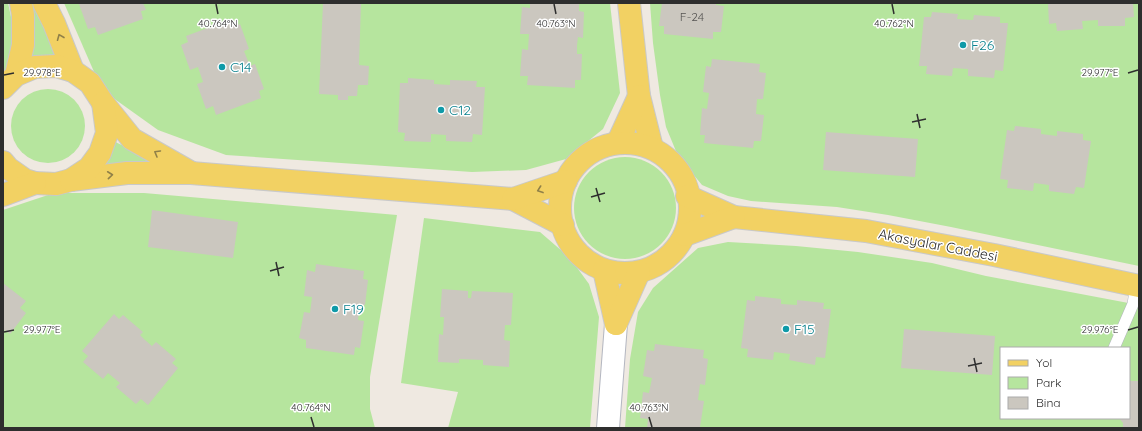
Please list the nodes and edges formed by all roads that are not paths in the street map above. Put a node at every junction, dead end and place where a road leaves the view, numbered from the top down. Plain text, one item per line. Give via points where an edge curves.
1 (21, 3) edge
2 (44, 3) edge
3 (629, 3) edge
4 (73, 71) junction
5 (10, 82) edge
6 (639, 96) junction
7 (103, 103) junction
8 (618, 142) junction
9 (652, 148) junction
10 (3, 162) edge
11 (191, 173) junction
12 (71, 180) junction
13 (566, 180) junction
14 (35, 183) junction
15 (3, 195) edge
16 (688, 196) junction
17 (514, 199) junction
18 (734, 218) junction
19 (563, 225) junction
20 (685, 236) junction
21 (604, 270) junction
22 (639, 272) junction
23 (1138, 286) edge
24 (616, 324) junction
25 (1114, 347) edge
26 (608, 428) edge

1 - 5 main road via 23,45
4 -> 2 main road
3 - 6 main road
4 - 5 main road via 56,66 35,67
4 - 7 main road via 90,83
6 - 8 main road
6 - 9 main road
11 -> 7 main road via 132,139
7 - 12 main road via 106,133 100,153 89,168
8 - 9 main road via 637,143
8 - 13 main road via 588,154
9 - 16 main road via 664,155 680,174
10 - 14 main road via 25,180
12 -> 11 main road via 127,174
11 - 17 main road
12 - 14 main road via 56,184
13 -> 17 main road
13 - 19 main road via 561,201
14 - 15 main road
16 - 18 main road
16 - 20 main road via 689,215
17 - 19 main road
18 - 20 main road
18 - 23 main road, Akasyalar Caddesi via 866,231
19 - 21 main road via 571,243 581,255
20 - 22 main road via 664,260
21 - 22 main road
21 - 24 main road
22 - 24 main road
23 - 25 lane
24 - 26 street

